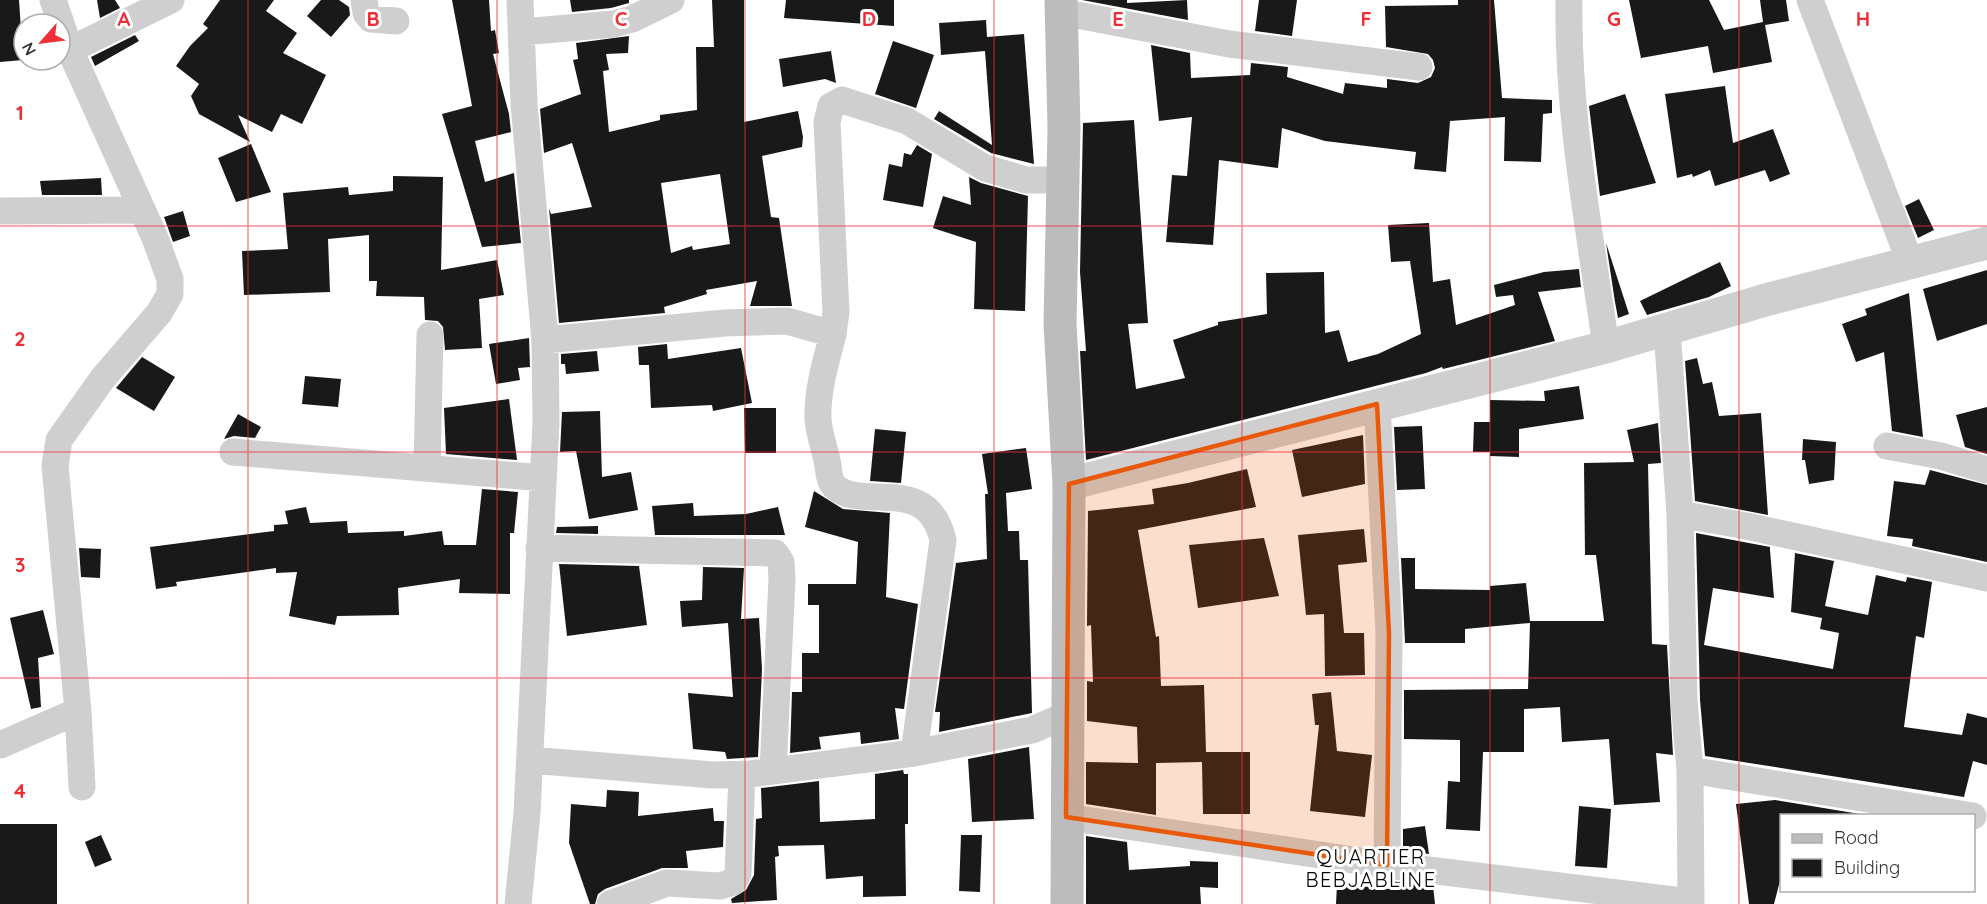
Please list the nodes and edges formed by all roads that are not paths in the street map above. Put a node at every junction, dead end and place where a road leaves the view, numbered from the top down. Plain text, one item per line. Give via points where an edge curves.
1 (171, 0) edge
2 (364, 0) edge
3 (520, 0) edge
4 (671, 0) edge
5 (1569, 0) edge
6 (1810, 0) edge
7 (1061, 6) edge
8 (396, 21) dead end
9 (522, 32) junction
10 (72, 49) edge
11 (72, 55) edge
12 (1419, 67) dead end
13 (1063, 180) junction
14 (141, 210) junction
15 (0, 211) edge
16 (1987, 243) edge
17 (1910, 262) junction
18 (1667, 330) junction
19 (833, 334) junction
20 (430, 335) dead end
21 (544, 339) junction
22 (1606, 347) junction
23 (1377, 404) junction
24 (1887, 446) dead end
25 (233, 452) dead end
26 (428, 467) junction
27 (1987, 470) edge
28 (543, 478) junction
29 (1069, 484) junction
30 (1680, 514) junction
31 (539, 548) junction
32 (1987, 578) edge
33 (78, 711) junction
34 (1067, 715) junction
35 (0, 745) edge
36 (914, 753) junction
37 (530, 760) junction
38 (1690, 770) junction
39 (773, 771) junction
40 (742, 774) junction
41 (82, 787) dead end
42 (1961, 814) edge
43 (1066, 817) junction
44 (1388, 865) junction
45 (1691, 903) edge
46 (518, 904) edge
47 (610, 904) edge
48 (1067, 904) edge

1 - 10 street
2 - 8 street via 370,19
3 - 9 street
4 - 9 street via 614,24
5 - 22 street via 1580,165
6 - 17 street
7 - 12 street via 1229,44
7 - 13 main road
9 - 21 street via 524,104
11 - 14 street
13 - 19 street via 1007,176 985,168 907,121 842,100 831,106 827,122 836,312
13 - 29 main road via 1060,324
14 - 15 street
14 - 33 street via 170,279 170,294 59,440 55,466
16 - 17 street
17 - 18 street
18 - 22 street
18 - 30 street
19 - 21 street via 787,321 724,322
19 - 36 street via 821,379 818,420 830,479 841,490 904,498 932,512 943,540
20 - 26 street
21 - 28 street
22 - 23 street
23 - 29 street
23 - 44 street via 1389,633
24 - 27 street
25 - 26 street
26 - 28 street
28 - 31 street
29 - 34 main road
30 - 32 street
30 - 38 street via 1684,701
31 - 37 street
31 - 39 street via 775,553 781,562 782,579
33 - 35 street
33 - 41 street
34 - 36 street via 1032,730
34 - 43 main road
36 - 39 street
37 - 40 street
37 - 46 street
38 - 42 street
38 - 45 street
39 - 40 street
40 - 47 street via 738,874 733,882 720,886 667,884
43 - 44 street
43 - 48 main road
44 - 45 street

